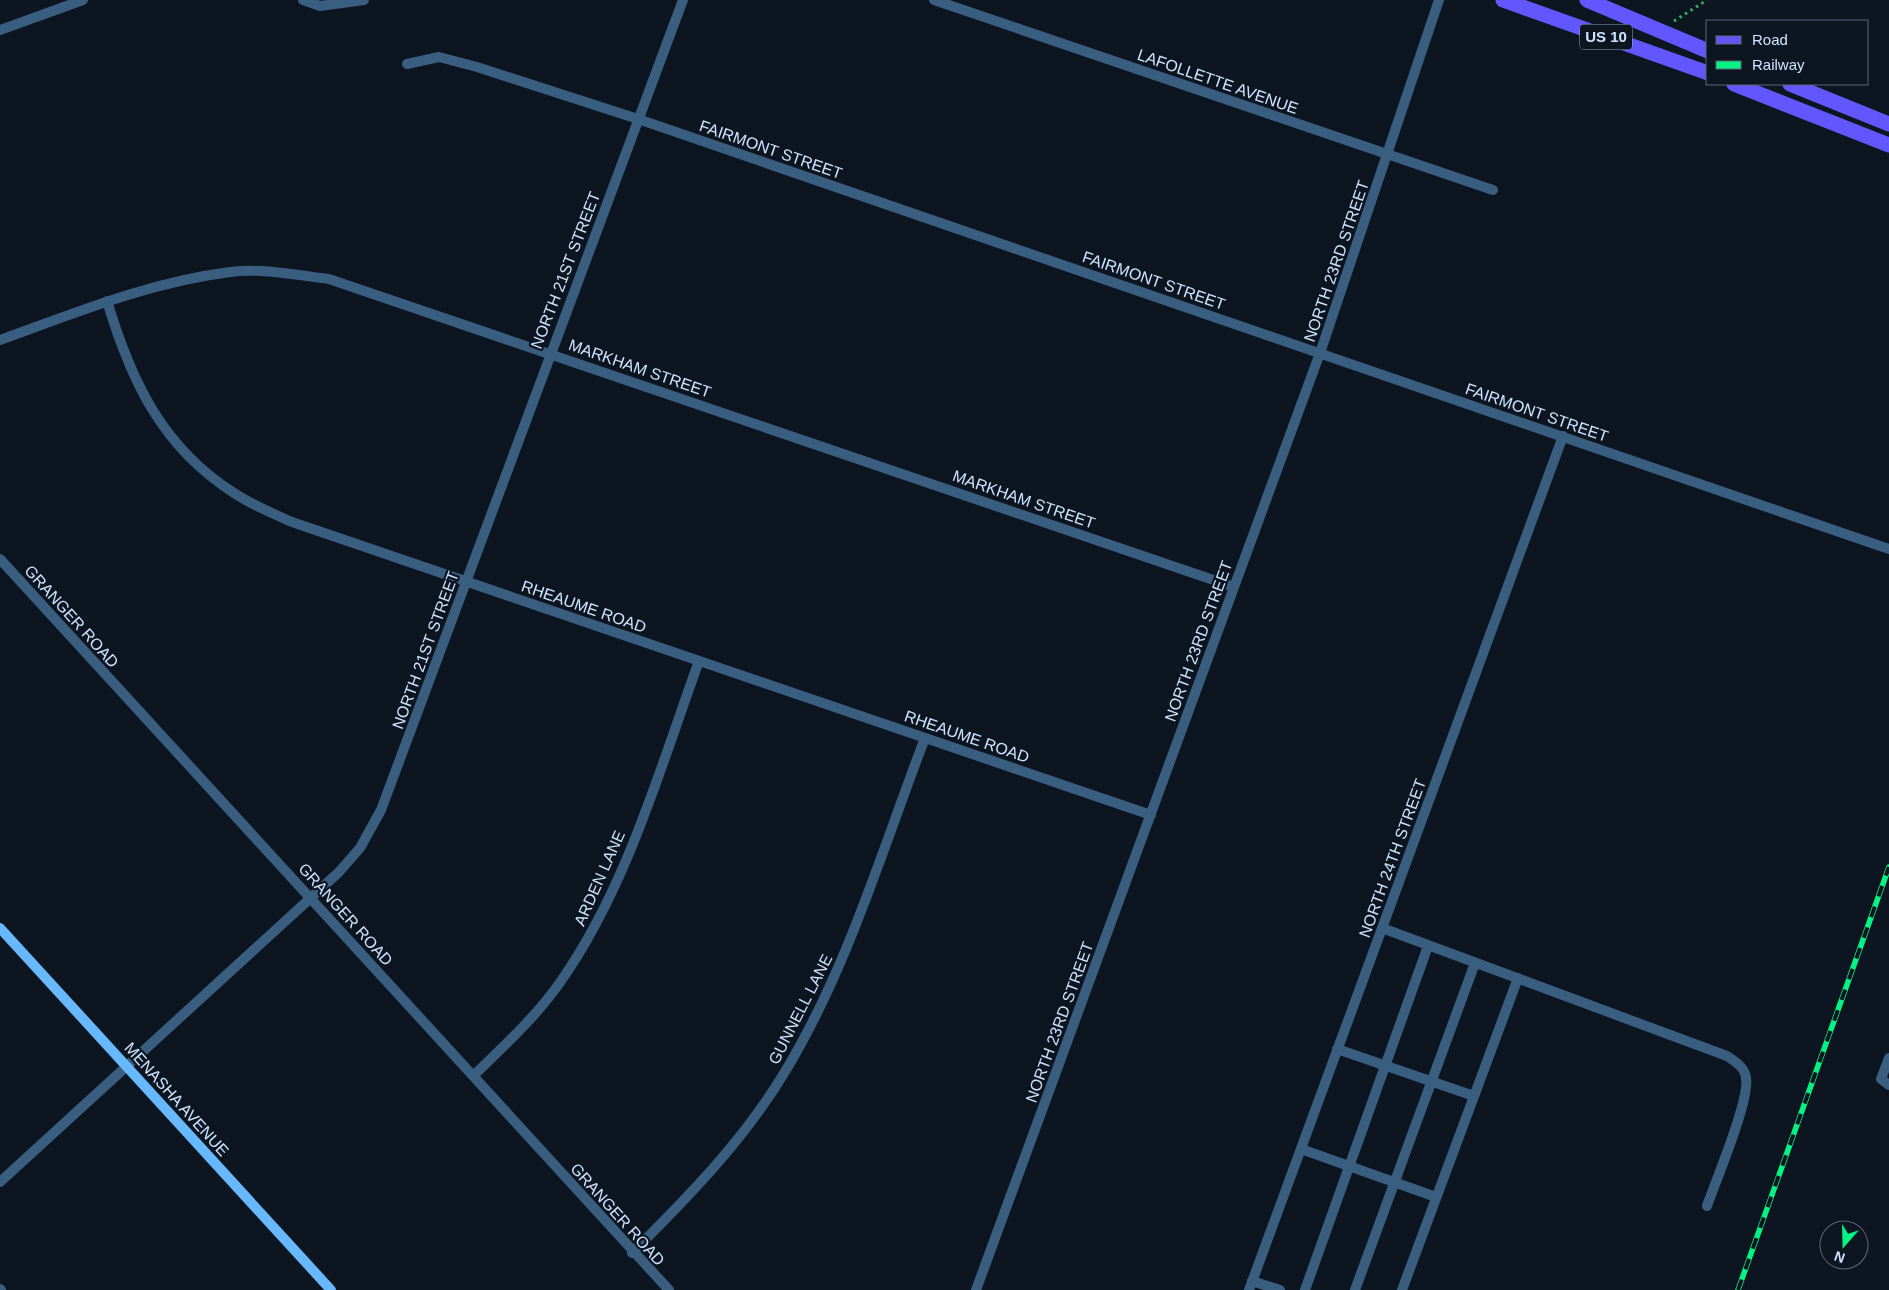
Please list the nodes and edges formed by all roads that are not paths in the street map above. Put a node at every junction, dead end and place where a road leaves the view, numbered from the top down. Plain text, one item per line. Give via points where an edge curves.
1 (83, 0) edge
2 (303, 0) edge
3 (364, 0) edge
4 (684, 0) edge
5 (934, 0) edge
6 (1439, 0) edge
7 (1503, 0) edge
8 (1587, 0) edge
9 (322, 3) edge
10 (0, 30) edge
11 (1706, 50) edge
12 (407, 64) dead end
13 (1706, 72) edge
14 (1737, 85) edge
15 (1792, 85) edge
16 (638, 119) junction
17 (1889, 124) edge
18 (1889, 145) edge
19 (1388, 154) junction
20 (1493, 190) dead end
21 (107, 301) junction
22 (0, 340) edge
23 (550, 353) junction
24 (1320, 353) junction
25 (1562, 436) junction
26 (1889, 549) edge
27 (0, 559) edge
28 (466, 582) junction
29 (1234, 587) junction
30 (699, 661) junction
31 (924, 738) junction
32 (1150, 815) junction
33 (310, 898) junction
34 (0, 928) edge
35 (1382, 928) junction
36 (1428, 946) junction
37 (1475, 963) junction
38 (1518, 978) junction
39 (1337, 1049) junction
40 (1889, 1058) edge
41 (127, 1065) junction
42 (1384, 1065) junction
43 (473, 1076) junction
44 (1431, 1081) junction
45 (1889, 1085) edge
46 (1474, 1096) junction
47 (1301, 1149) junction
48 (1348, 1166) junction
49 (0, 1182) edge
50 (1393, 1182) junction
51 (1436, 1197) junction
52 (1707, 1206) dead end
53 (632, 1252) junction
54 (1250, 1286) edge
55 (331, 1290) edge
56 (669, 1290) edge
57 (976, 1290) edge
58 (1280, 1290) edge
59 (1305, 1290) edge
60 (1355, 1290) edge
61 (1402, 1290) edge

1 - 10 street
2 - 9 street
3 - 9 street
4 - 16 street, NORTH 21ST STREET
5 - 19 street, LAFOLLETTE AVENUE
6 - 19 street, NORTH 23RD STREET
7 - 13 main road, US 10
8 - 11 main road, US 10
12 - 16 street, FAIRMONT STREET via 439,57
14 - 18 main road
15 - 17 main road
16 - 23 street, NORTH 21ST STREET
16 - 24 street, FAIRMONT STREET
19 - 20 street, LAFOLLETTE AVENUE
19 - 24 street, NORTH 23RD STREET
21 - 22 street, MARKHAM STREET
21 - 23 street, MARKHAM STREET via 164,285 231,272 277,272 329,279
21 - 28 street, RHEAUME ROAD via 117,336 154,416 208,474 250,503 292,522
23 - 28 street, NORTH 21ST STREET
23 - 29 street, MARKHAM STREET
24 - 25 street, FAIRMONT STREET
24 - 29 street, NORTH 23RD STREET
25 - 26 street, FAIRMONT STREET
25 - 35 street, NORTH 24TH STREET
27 - 33 street, GRANGER ROAD
28 - 30 street, RHEAUME ROAD
28 - 33 street, NORTH 21ST STREET via 381,810 360,848
29 - 32 street, NORTH 23RD STREET
30 - 31 street, RHEAUME ROAD
30 - 43 street, ARDEN LANE via 630,851 592,933 548,998 523,1028
31 - 32 street, RHEAUME ROAD
31 - 53 street, GUNNELL LANE via 843,959 786,1071 722,1159
32 - 57 street, NORTH 23RD STREET
33 - 41 street, NORTH 21ST STREET
33 - 43 street, GRANGER ROAD
34 - 41 street, MENASHA AVENUE
35 - 36 street
35 - 39 street, NORTH 24TH STREET
36 - 37 street
36 - 42 street
37 - 38 street
37 - 44 street
38 - 46 street
38 - 52 street via 1726,1056 1740,1065 1746,1077 1745,1096
39 - 42 street
39 - 47 street, NORTH 24TH STREET
40 - 45 street via 1881,1079
41 - 49 street, NORTH 21ST STREET
41 - 55 street, MENASHA AVENUE
42 - 44 street
42 - 48 street
43 - 53 street, GRANGER ROAD
44 - 46 street
44 - 50 street
46 - 51 street
47 - 48 street
47 - 54 street, NORTH 24TH STREET
48 - 50 street
48 - 59 street
50 - 51 street
50 - 60 street
51 - 61 street
53 - 56 street, GRANGER ROAD
54 - 58 street

